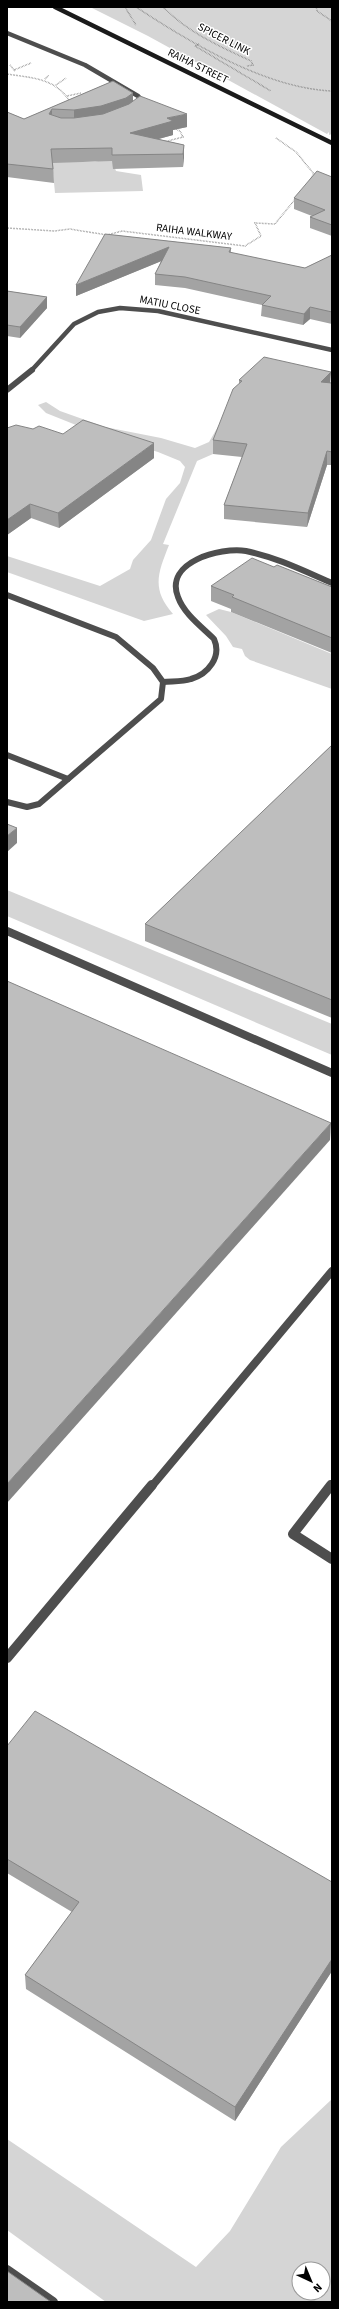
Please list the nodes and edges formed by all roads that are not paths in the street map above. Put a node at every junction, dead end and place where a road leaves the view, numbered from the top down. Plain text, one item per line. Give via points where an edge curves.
1 (56, 7) edge
2 (7, 33) edge
3 (136, 111) edge
4 (332, 143) edge
5 (332, 350) edge
6 (7, 390) edge
7 (332, 583) edge
8 (7, 596) edge
9 (163, 682) junction
10 (7, 755) edge
11 (68, 779) junction
12 (7, 802) edge
13 (7, 931) edge
14 (332, 1073) edge
15 (332, 1271) edge
16 (332, 1484) edge
17 (332, 1559) edge
18 (7, 1658) edge
19 (7, 2270) edge
20 (54, 2302) edge

1 - 4 main road, RAIHA STREET
2 - 3 street via 85,65 125,87 142,101
5 - 6 street, MATIU CLOSE via 158,311 120,308 98,312 74,324 31,371
7 - 9 street via 256,553 241,550 207,554 192,561 181,570 175,580 177,597 214,639 218,651 210,666 193,678
8 - 9 street via 116,637 153,668
9 - 11 street via 161,699
10 - 11 street
11 - 12 street via 39,804 30,808
13 - 14 street
15 - 18 street
16 - 17 street via 293,1534
19 - 20 street

